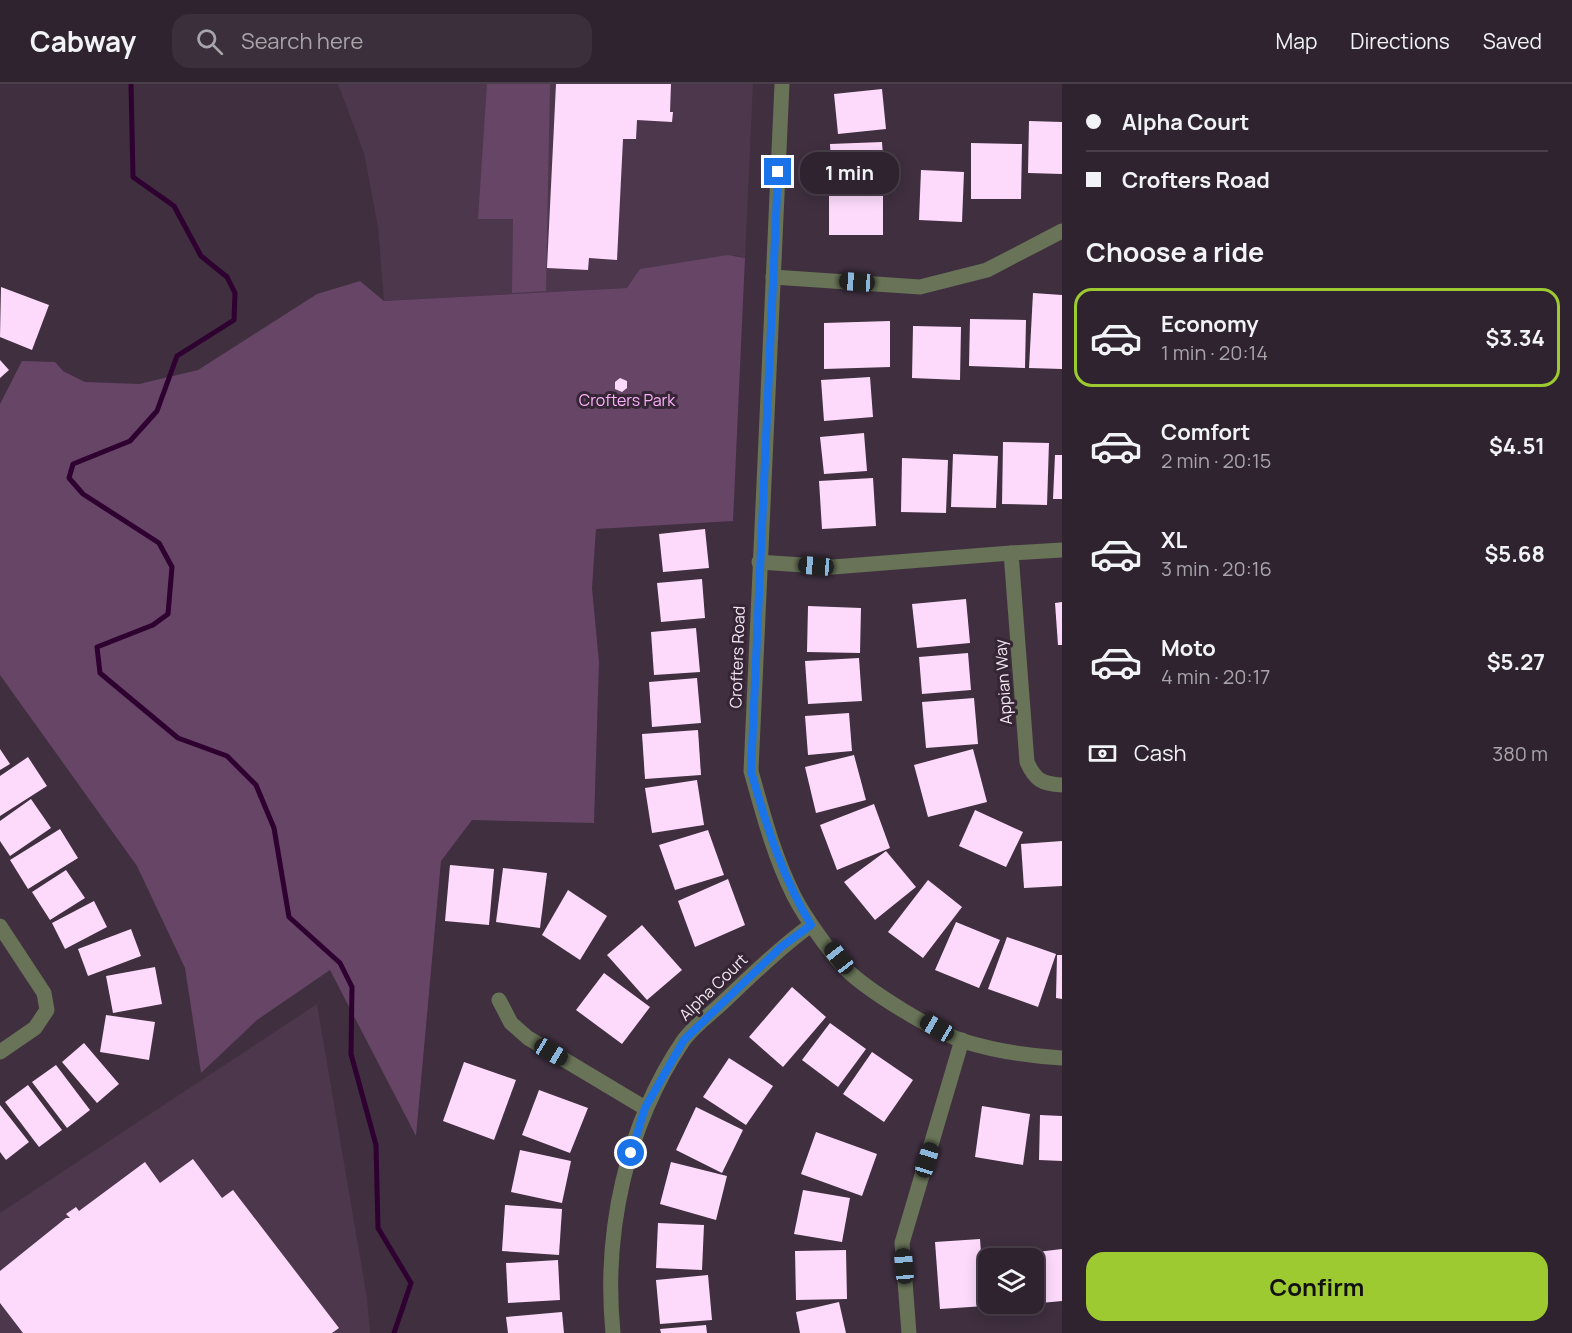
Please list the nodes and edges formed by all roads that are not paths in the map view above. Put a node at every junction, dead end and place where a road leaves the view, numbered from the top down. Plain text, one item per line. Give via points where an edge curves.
1 (782, 84) edge
2 (1062, 231) edge
3 (773, 277) junction
4 (1062, 550) edge
5 (1011, 553) junction
6 (759, 562) junction
7 (1062, 785) edge
8 (811, 925) junction
9 (0, 926) edge
10 (500, 1000) dead end
11 (962, 1040) junction
12 (0, 1052) edge
13 (1062, 1058) edge
14 (645, 1108) junction
15 (613, 1333) edge
16 (909, 1333) edge

1 - 3 street, Crofters Road
2 - 3 street via 987,270 920,287
3 - 6 street, Crofters Road
4 - 5 street
5 - 6 street via 833,567
5 - 7 street, Appian Way via 1027,762 1033,776 1045,783
6 - 8 street, Crofters Road via 751,771 771,842 794,897
8 - 11 street, Crofters Road via 849,972 886,998
8 - 14 street, Alpha Court via 781,947 684,1040
9 - 12 street via 44,993 47,1010 35,1028
10 - 14 street via 512,1023 528,1038
11 - 13 street, Crofters Road via 1033,1056
11 - 16 street via 902,1243
14 - 15 street, Alpha Court via 617,1198 610,1309

